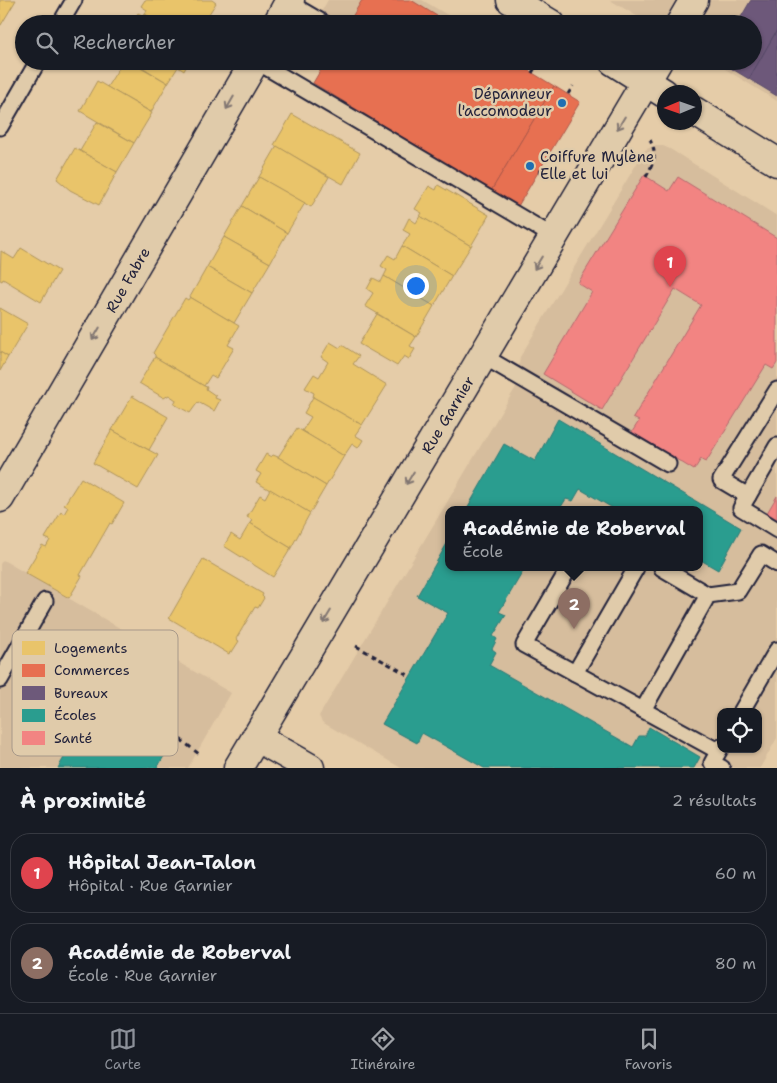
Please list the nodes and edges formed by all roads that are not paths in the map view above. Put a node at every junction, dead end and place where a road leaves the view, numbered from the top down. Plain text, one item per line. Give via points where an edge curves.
1 (74, 0) edge
2 (511, 0) edge
3 (694, 0) edge
4 (285, 9) edge
5 (65, 15) edge
6 (301, 15) edge
7 (536, 15) edge
8 (685, 15) edge
9 (33, 70) edge
10 (250, 70) edge
11 (270, 70) edge
12 (636, 70) edge
13 (656, 78) edge
14 (702, 116) edge
15 (0, 127) edge
16 (777, 162) edge
17 (554, 237) junction
18 (483, 356) junction
19 (777, 390) edge
20 (777, 446) edge
21 (668, 464) dead end
22 (748, 496) junction
23 (0, 498) edge
24 (777, 530) edge
25 (777, 564) edge
26 (567, 571) edge
27 (634, 571) edge
28 (667, 571) edge
29 (708, 595) junction
30 (45, 601) dead end
31 (28, 630) edge
32 (777, 650) edge
33 (12, 659) edge
34 (575, 673) junction
35 (0, 680) edge
36 (743, 708) edge
37 (643, 710) junction
38 (256, 737) junction
39 (717, 747) edge
40 (718, 753) edge
41 (238, 768) edge
42 (310, 768) edge
43 (722, 768) edge

1 - 5 lane
2 - 7 street
3 - 8 street
4 - 6 lane
9 - 15 lane
10 -> 23 street, Rue Fabre
11 - 17 lane
12 - 13 street
13 -> 17 street, Rue Garnier
14 - 16 street
17 -> 18 street, Rue Garnier
18 - 21 lane
18 -> 38 street, Rue Garnier
19 - 22 lane via 721,480
20 - 22 lane
22 - 24 lane via 740,508
25 - 29 lane via 761,554 738,592
26 - 34 lane via 524,645
27 - 34 lane
28 - 29 lane
29 - 37 lane
30 - 31 lane
32 - 36 lane
33 - 35 lane
34 - 37 lane
37 - 39 lane
38 - 41 street, Rue Garnier
38 - 42 street
40 - 43 lane via 712,763

